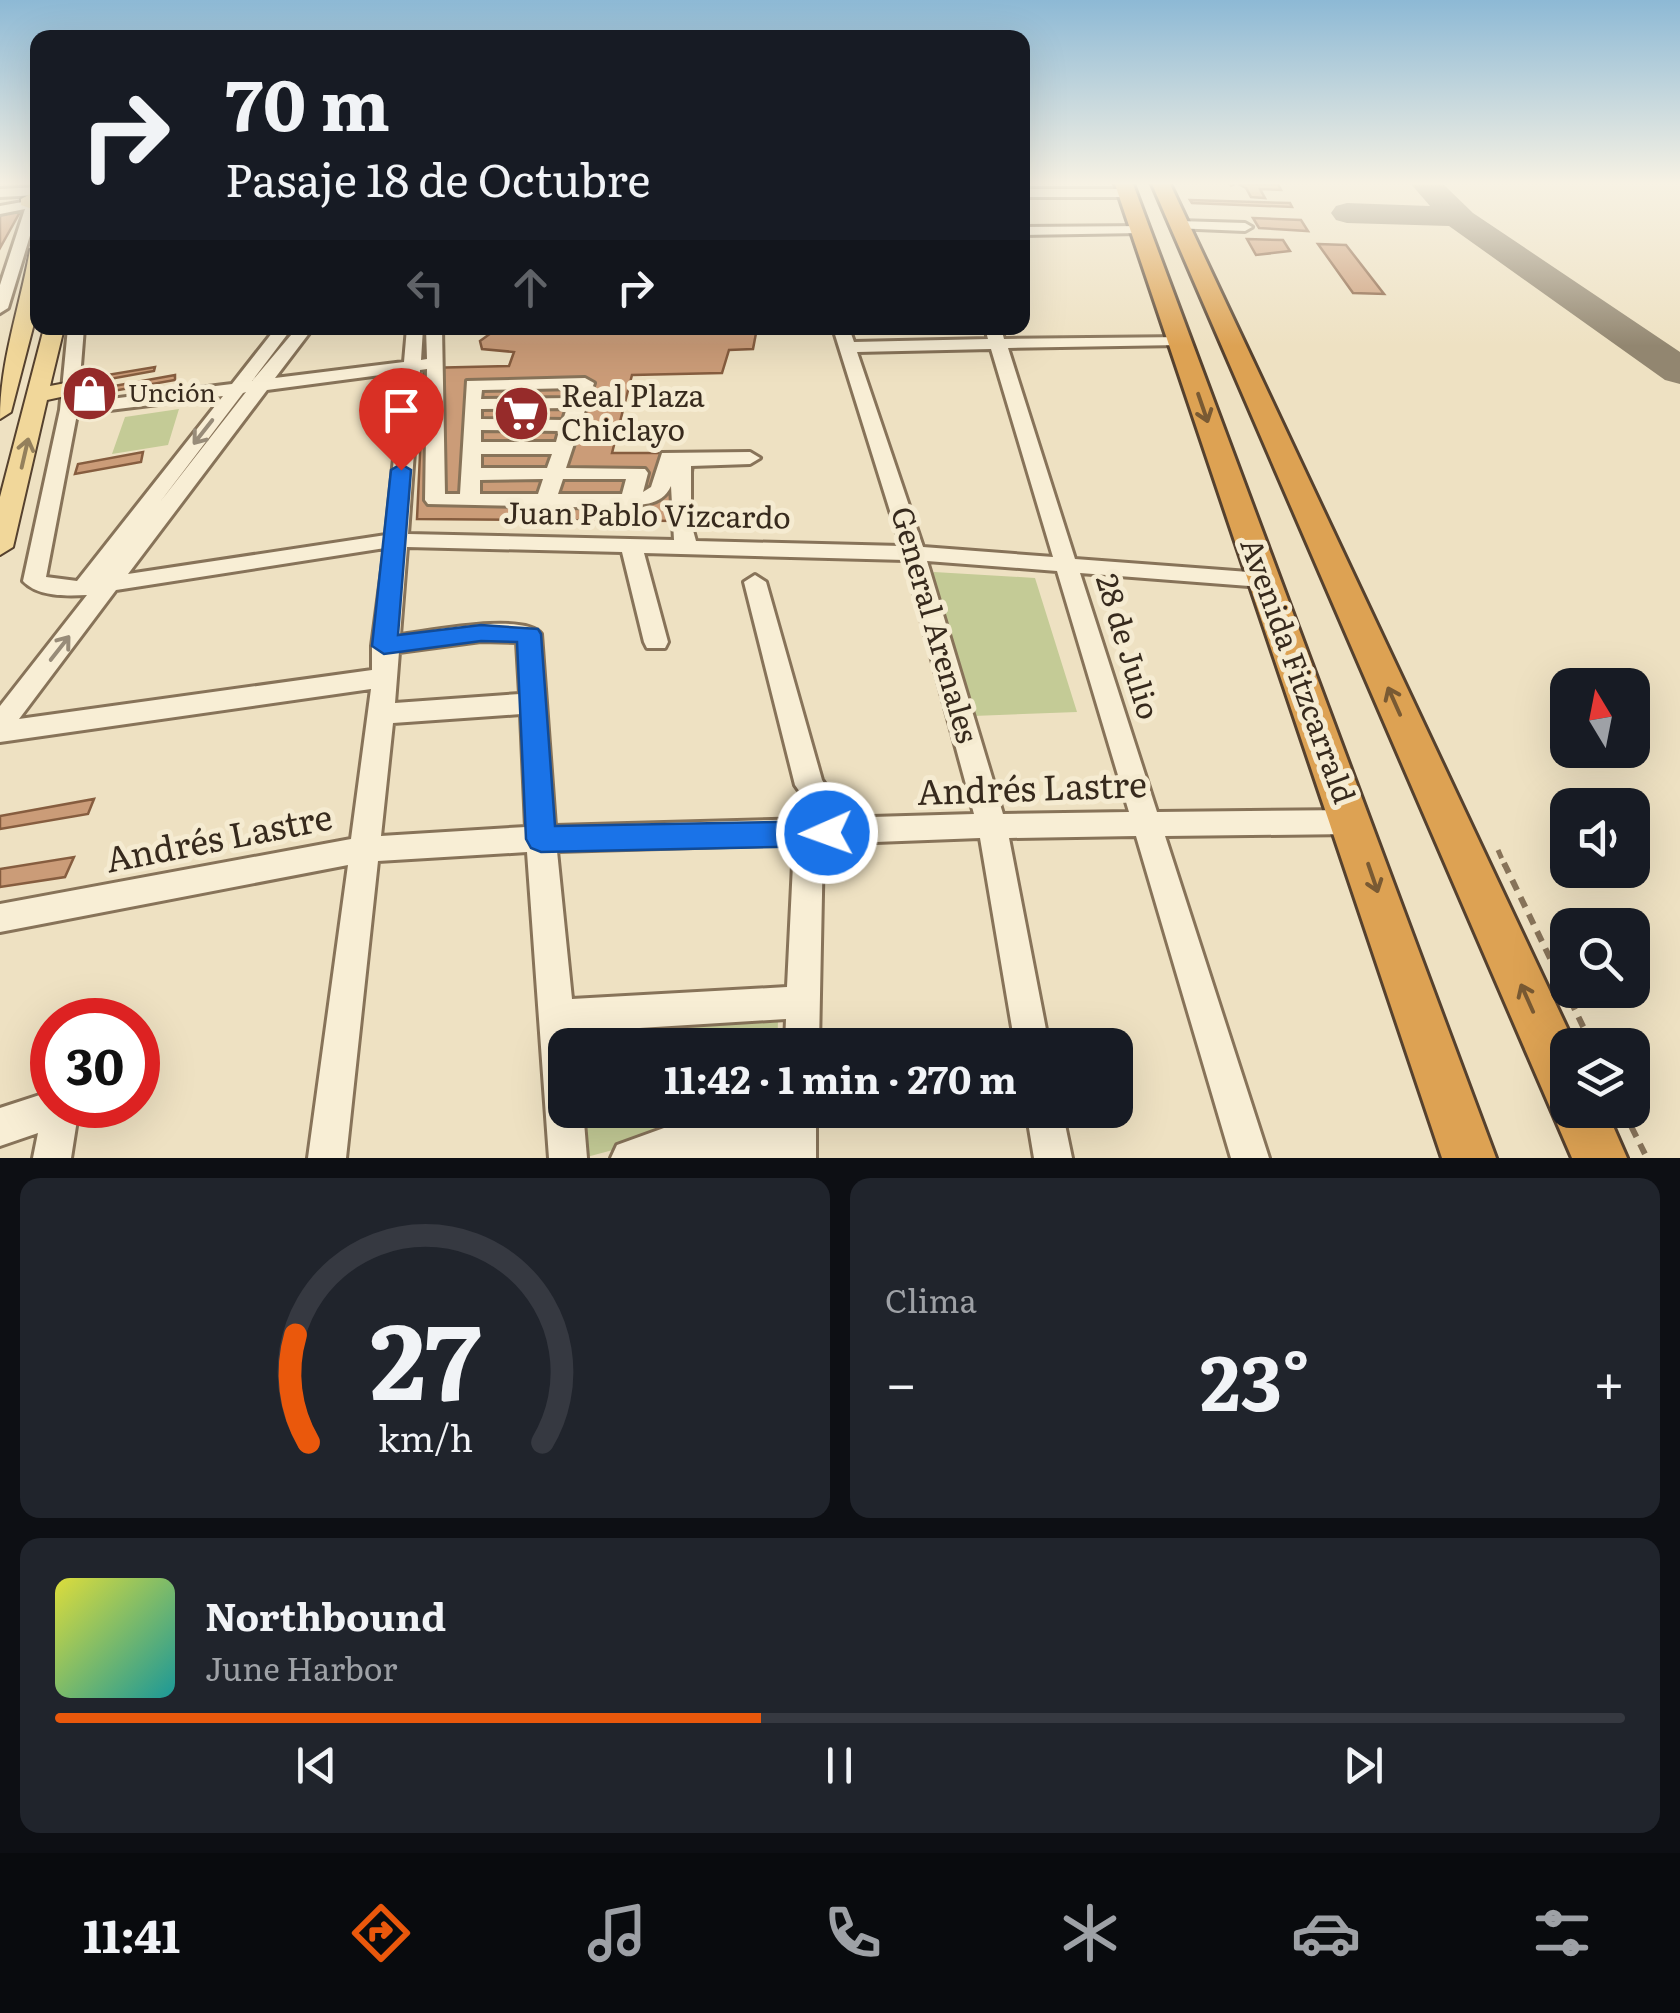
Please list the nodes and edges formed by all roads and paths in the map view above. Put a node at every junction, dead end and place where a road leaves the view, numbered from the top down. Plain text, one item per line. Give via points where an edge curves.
1 (22, 238) edge
2 (1144, 238) edge
3 (1185, 238) edge
4 (30, 301) edge
5 (0, 308) edge
6 (76, 335) edge
7 (279, 335) edge
8 (300, 335) edge
9 (417, 335) edge
10 (432, 335) edge
11 (996, 335) edge
12 (52, 337) edge
13 (844, 337) edge
14 (1180, 340) junction
15 (423, 364) junction
16 (262, 385) junction
17 (237, 388) junction
18 (39, 395) junction
19 (70, 399) junction
20 (0, 412) edge
21 (473, 424) junction
22 (571, 426) junction
23 (473, 448) junction
24 (564, 448) junction
25 (669, 457) dead end
26 (750, 458) dead end
27 (555, 473) junction
28 (474, 474) junction
29 (546, 499) junction
30 (470, 500) junction
31 (619, 502) junction
32 (394, 540) junction
33 (631, 545) junction
34 (686, 546) junction
35 (0, 547) edge
36 (914, 553) junction
37 (1068, 563) junction
38 (1262, 580) junction
39 (754, 582) dead end
40 (108, 584) junction
41 (82, 588) junction
42 (656, 642) dead end
43 (384, 646) junction
44 (382, 678) junction
45 (534, 703) junction
46 (381, 714) junction
47 (0, 728) edge
48 (1146, 822) junction
49 (1353, 822) junction
50 (992, 826) junction
51 (818, 834) junction
52 (541, 839) junction
53 (366, 849) junction
54 (0, 918) edge
55 (804, 1002) junction
56 (558, 1016) junction
57 (559, 1028) edge
58 (803, 1028) edge
59 (1029, 1028) edge
60 (1550, 1047) edge
61 (0, 1128) edge
62 (566, 1128) edge
63 (1047, 1128) edge
64 (1586, 1128) edge
65 (1633, 1128) edge
66 (798, 1135) edge
67 (52, 1158) edge
68 (327, 1158) edge
69 (568, 1158) edge
70 (630, 1158) edge
71 (1052, 1158) edge
72 (1250, 1158) edge
73 (1469, 1158) edge
74 (1600, 1158) edge
75 (1647, 1158) edge

1 - 5 street
2 - 14 highway, Avenida Fitzcarrald
60 -> 3 highway
4 - 20 main road
6 - 19 street
7 - 17 street
8 - 16 street
9 - 15 street
10 - 15 street
11 - 13 street
11 - 14 street
11 - 37 street, 28 de Julio
12 - 18 main road
13 - 36 street, General Arenales
14 -> 38 highway, Avenida Fitzcarrald
15 - 16 street
15 - 30 street via 435,500
15 - 32 street
16 - 17 street
16 - 40 street
17 - 19 street
17 -> 41 street
18 - 19 main road
35 -> 18 main road
19 - 41 street, Juan Pablo Vizcardo via 34,582
21 - 22 street
21 - 22 street via 472,385 585,383
21 - 23 street
22 - 24 street
23 - 24 street
23 - 28 street
24 - 27 street
25 - 31 street via 654,496
26 - 34 street via 681,460
27 - 28 street
27 - 29 street
27 - 31 street via 638,473 630,498
28 - 30 street
29 - 30 street
29 - 31 street
32 - 33 street, Juan Pablo Vizcardo
32 - 40 street, Juan Pablo Vizcardo
32 - 43 street
33 - 34 street, Juan Pablo Vizcardo
33 - 42 street
34 - 36 street, Juan Pablo Vizcardo
36 - 37 street, Juan Pablo Vizcardo
36 - 50 street, General Arenales
37 - 38 street, Juan Pablo Vizcardo
37 - 48 street, 28 de Julio
38 - 49 highway, Avenida Fitzcarrald
39 - 51 street via 809,785 820,798
40 - 41 street, Juan Pablo Vizcardo
47 -> 40 street
43 - 44 street
43 - 45 street via 529,634
44 - 46 street
44 - 47 street
45 - 46 street
45 - 52 street
46 - 53 street
48 - 49 street, Andrés Lastre
48 - 50 street, Andrés Lastre
48 - 72 street, 28 de Julio
49 -> 73 highway, Avenida Fitzcarrald
50 - 51 street, Andrés Lastre
50 - 59 street, General Arenales
51 - 52 street, Andrés Lastre
51 - 55 street
52 - 53 street, Andrés Lastre
52 - 56 street
53 - 54 street, Andrés Lastre
53 - 68 street
55 - 56 street
55 - 58 street
56 - 57 street
61 - 67 street via 61,1107
62 - 69 street
63 - 71 street
64 - 74 highway
65 - 75 path
66 - 70 street via 675,1143

